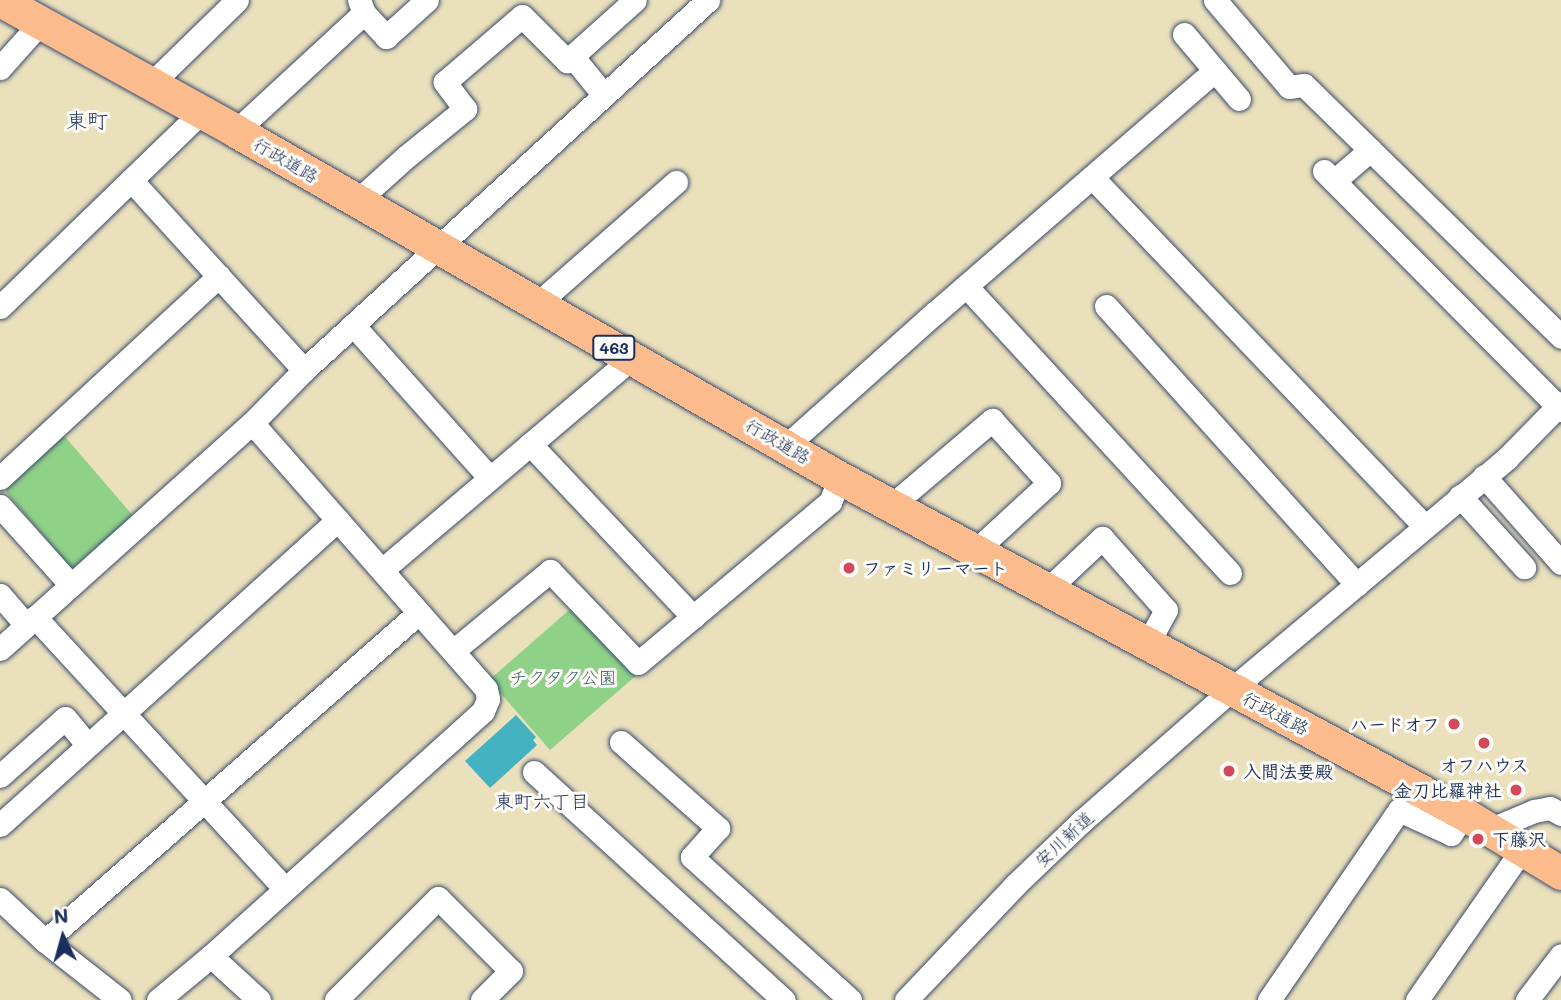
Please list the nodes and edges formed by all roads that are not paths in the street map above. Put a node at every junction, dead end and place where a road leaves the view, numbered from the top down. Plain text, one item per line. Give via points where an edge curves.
1 (0, 0) edge
2 (237, 0) edge
3 (427, 0) edge
4 (635, 0) edge
5 (708, 0) edge
6 (1215, 0) edge
7 (361, 7) edge
8 (41, 22) junction
9 (1184, 34) dead end
10 (572, 56) junction
11 (0, 68) edge
12 (1214, 71) junction
13 (150, 84) junction
14 (603, 94) junction
15 (1239, 99) dead end
16 (201, 112) junction
17 (236, 131) junction
18 (1370, 150) junction
19 (1092, 177) junction
20 (131, 180) junction
21 (676, 181) dead end
22 (357, 201) junction
23 (438, 247) junction
24 (219, 276) junction
25 (966, 286) junction
26 (4, 296) edge
27 (537, 304) junction
28 (1107, 306) dead end
29 (353, 325) junction
30 (1561, 337) edge
31 (632, 358) junction
32 (304, 370) junction
33 (1560, 406) edge
34 (252, 423) junction
35 (530, 444) junction
36 (787, 445) junction
37 (1484, 477) junction
38 (0, 478) edge
39 (490, 478) junction
40 (840, 478) junction
41 (1460, 496) junction
42 (891, 506) junction
43 (4, 519) edge
44 (338, 520) junction
45 (1424, 526) junction
46 (975, 551) junction
47 (1561, 563) edge
48 (1524, 567) dead end
49 (382, 570) junction
50 (1230, 573) dead end
51 (71, 585) junction
52 (1357, 585) junction
53 (1047, 590) junction
54 (0, 595) edge
55 (419, 612) junction
56 (693, 617) junction
57 (30, 621) junction
58 (1146, 644) junction
59 (0, 649) edge
60 (453, 650) junction
61 (1232, 689) junction
62 (123, 713) junction
63 (621, 742) dead end
64 (88, 744) junction
65 (534, 772) dead end
66 (0, 776) edge
67 (203, 800) junction
68 (1561, 814) edge
69 (1478, 822) junction
70 (0, 825) edge
71 (1523, 848) junction
72 (1561, 873) edge
73 (285, 889) junction
74 (0, 899) edge
75 (46, 941) junction
76 (1561, 955) edge
77 (211, 956) junction
78 (120, 1000) edge
79 (158, 1000) edge
80 (260, 1000) edge
81 (336, 1000) edge
82 (482, 1000) edge
83 (784, 1000) edge
84 (850, 1000) edge
85 (906, 1000) edge
86 (1269, 1000) edge
87 (1417, 1000) edge
88 (1527, 1000) edge

1 - 8 highway, 行政道路 / 463
2 - 13 street
3 - 7 street via 386,37
4 - 10 street
5 - 14 street
6 - 18 street via 1289,87 1304,85
7 - 17 street
8 - 11 street
8 - 13 highway, 行政道路 / 463
9 - 12 street
10 - 14 street
10 - 22 street via 567,61 522,16 445,82 465,109
12 - 15 street
12 - 19 street
13 - 16 highway, 行政道路 / 463
14 - 23 street
16 - 17 highway, 行政道路 / 463
16 - 20 street
17 - 22 highway, 行政道路 / 463
18 - 30 street
18 - 33 street via 1329,176
19 - 25 street
19 - 45 street
20 - 24 street
20 - 26 street
21 - 27 street
22 - 23 highway, 行政道路 / 463
23 - 27 highway, 行政道路 / 463
23 - 29 street
24 - 32 street
24 - 38 street
25 - 36 street
25 - 50 street
27 - 31 highway, 行政道路 / 463
28 - 52 street
29 - 32 street
29 - 39 street
31 - 35 street
31 - 36 highway, 行政道路 / 463
32 - 34 street
33 - 37 street, 安川新道
34 - 44 street
34 - 51 street
35 - 39 street
35 - 56 street
36 - 40 highway, 行政道路 / 463
37 - 41 street, 安川新道
37 - 47 street
39 - 49 street
40 - 42 highway, 行政道路 / 463
40 - 56 street via 830,502
41 - 45 street, 安川新道
41 - 48 street
42 - 46 highway, 行政道路 / 463
42 - 46 street via 992,420 1049,484
43 - 51 street
44 - 49 street
44 - 62 street
45 - 52 street, 安川新道
46 - 53 highway, 行政道路 / 463
49 - 55 street
51 - 57 street
52 - 61 street, 安川新道
53 - 58 highway, 行政道路 / 463
53 - 58 street via 1102,538 1166,610
54 - 57 street
55 - 60 street
55 - 67 street
56 - 60 street via 638,663 550,571
57 - 59 street
57 - 62 street
58 - 61 highway, 行政道路 / 463
60 - 73 street via 486,688 483,711
61 - 69 highway, 行政道路 / 463
61 - 85 street, 安川新道 via 1044,858
62 - 64 street
62 - 67 street
63 - 84 street via 718,828 692,857
64 - 66 street via 65,718
64 - 70 street
65 - 83 street
67 - 73 street
67 - 75 street
68 - 69 street via 1550,808
69 - 71 highway, 行政道路 / 463
69 - 86 street via 1451,834 1399,810
71 - 72 highway, 行政道路 / 463
71 - 87 street
73 - 77 street
74 - 75 street
75 - 78 street
76 - 88 street
77 - 79 street
77 - 80 street
81 - 82 street via 438,898 511,971

